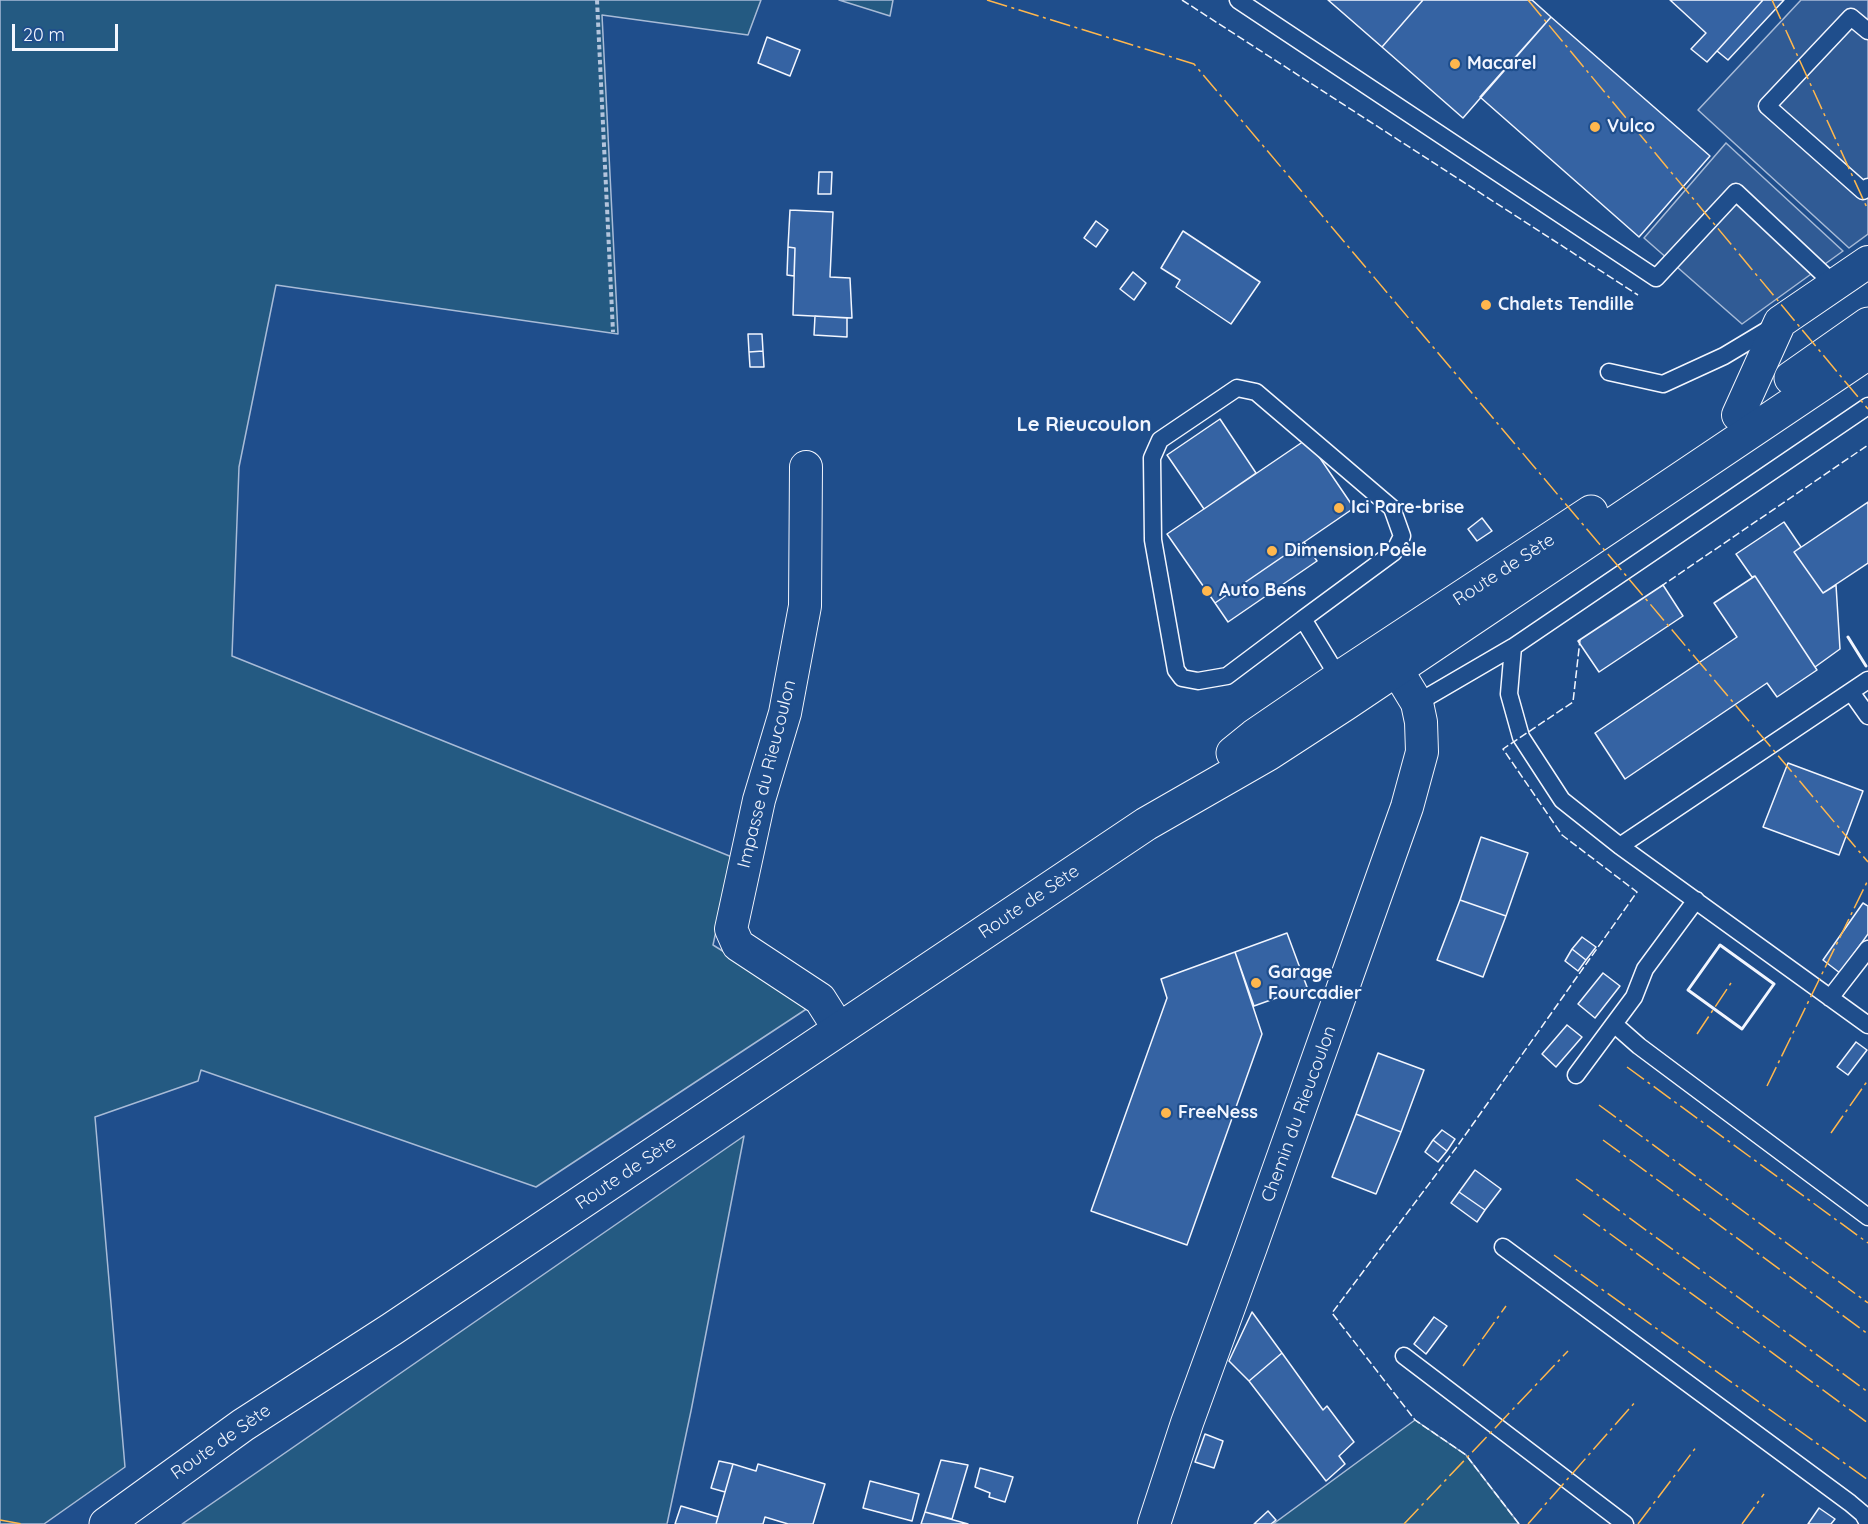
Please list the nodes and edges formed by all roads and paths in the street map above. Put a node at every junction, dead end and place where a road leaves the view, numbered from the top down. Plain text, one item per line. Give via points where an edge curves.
1 (597, 0) edge
2 (1238, 0) edge
3 (1868, 31) edge
4 (1868, 187) edge
5 (1868, 262) edge
6 (1834, 284) junction
7 (1780, 322) junction
8 (1868, 324) edge
9 (613, 332) dead end
10 (1868, 353) edge
11 (1609, 372) dead end
12 (1868, 406) edge
13 (1738, 415) junction
14 (806, 467) dead end
15 (1303, 619) junction
16 (1513, 647) junction
17 (1397, 670) junction
18 (1339, 678) junction
19 (1868, 680) edge
20 (1851, 692) junction
21 (1417, 703) junction
22 (1868, 716) edge
23 (1146, 824) junction
24 (1620, 846) junction
25 (1696, 900) junction
26 (1868, 949) edge
27 (1830, 998) junction
28 (1614, 1024) junction
29 (1868, 1025) edge
30 (839, 1029) junction
31 (1576, 1074) dead end
32 (1868, 1216) edge
33 (1503, 1247) dead end
34 (1404, 1356) dead end
35 (1868, 1523) edge
36 (106, 1524) edge
37 (1154, 1524) edge
38 (1625, 1524) edge

1 - 9 path
2 - 6 lane via 1656,278 1736,192
3 - 4 lane via 1851,16 1767,106 1863,191
5 - 6 street
6 - 7 street
7 - 11 lane via 1724,356 1663,384
7 - 13 street
8 - 13 main road, Route de Sète
10 - 17 main road, Route de Sète
12 - 16 lane
13 - 18 main road, Route de Sète
14 - 30 street, Impasse du Rieucoulon via 805,606 785,713 759,800 731,929 738,945 820,999
15 - 15 lane via 1394,552 1402,536 1392,508 1256,392 1237,388 1160,440 1152,458 1153,540 1176,670 1182,678 1198,681 1227,676
15 - 18 lane
16 - 21 lane
16 - 24 lane via 1509,694 1521,737 1562,800
17 - 21 street, Chemin du Rieucoulon
17 - 23 main road, Route de Sète via 1268,754
18 - 23 main road, Route de Sète via 1254,736
19 - 20 lane
20 - 22 lane
20 - 24 lane
21 - 37 street, Chemin du Rieucoulon via 1422,752 1407,807
23 - 30 main road, Route de Sète
24 - 25 lane
25 - 27 lane
25 - 28 lane via 1645,969 1634,997
26 - 27 lane
27 - 29 lane
28 - 31 lane
28 - 32 lane
30 - 36 main road, Route de Sète via 243,1425
33 - 35 lane via 1850,1503
34 - 38 lane

